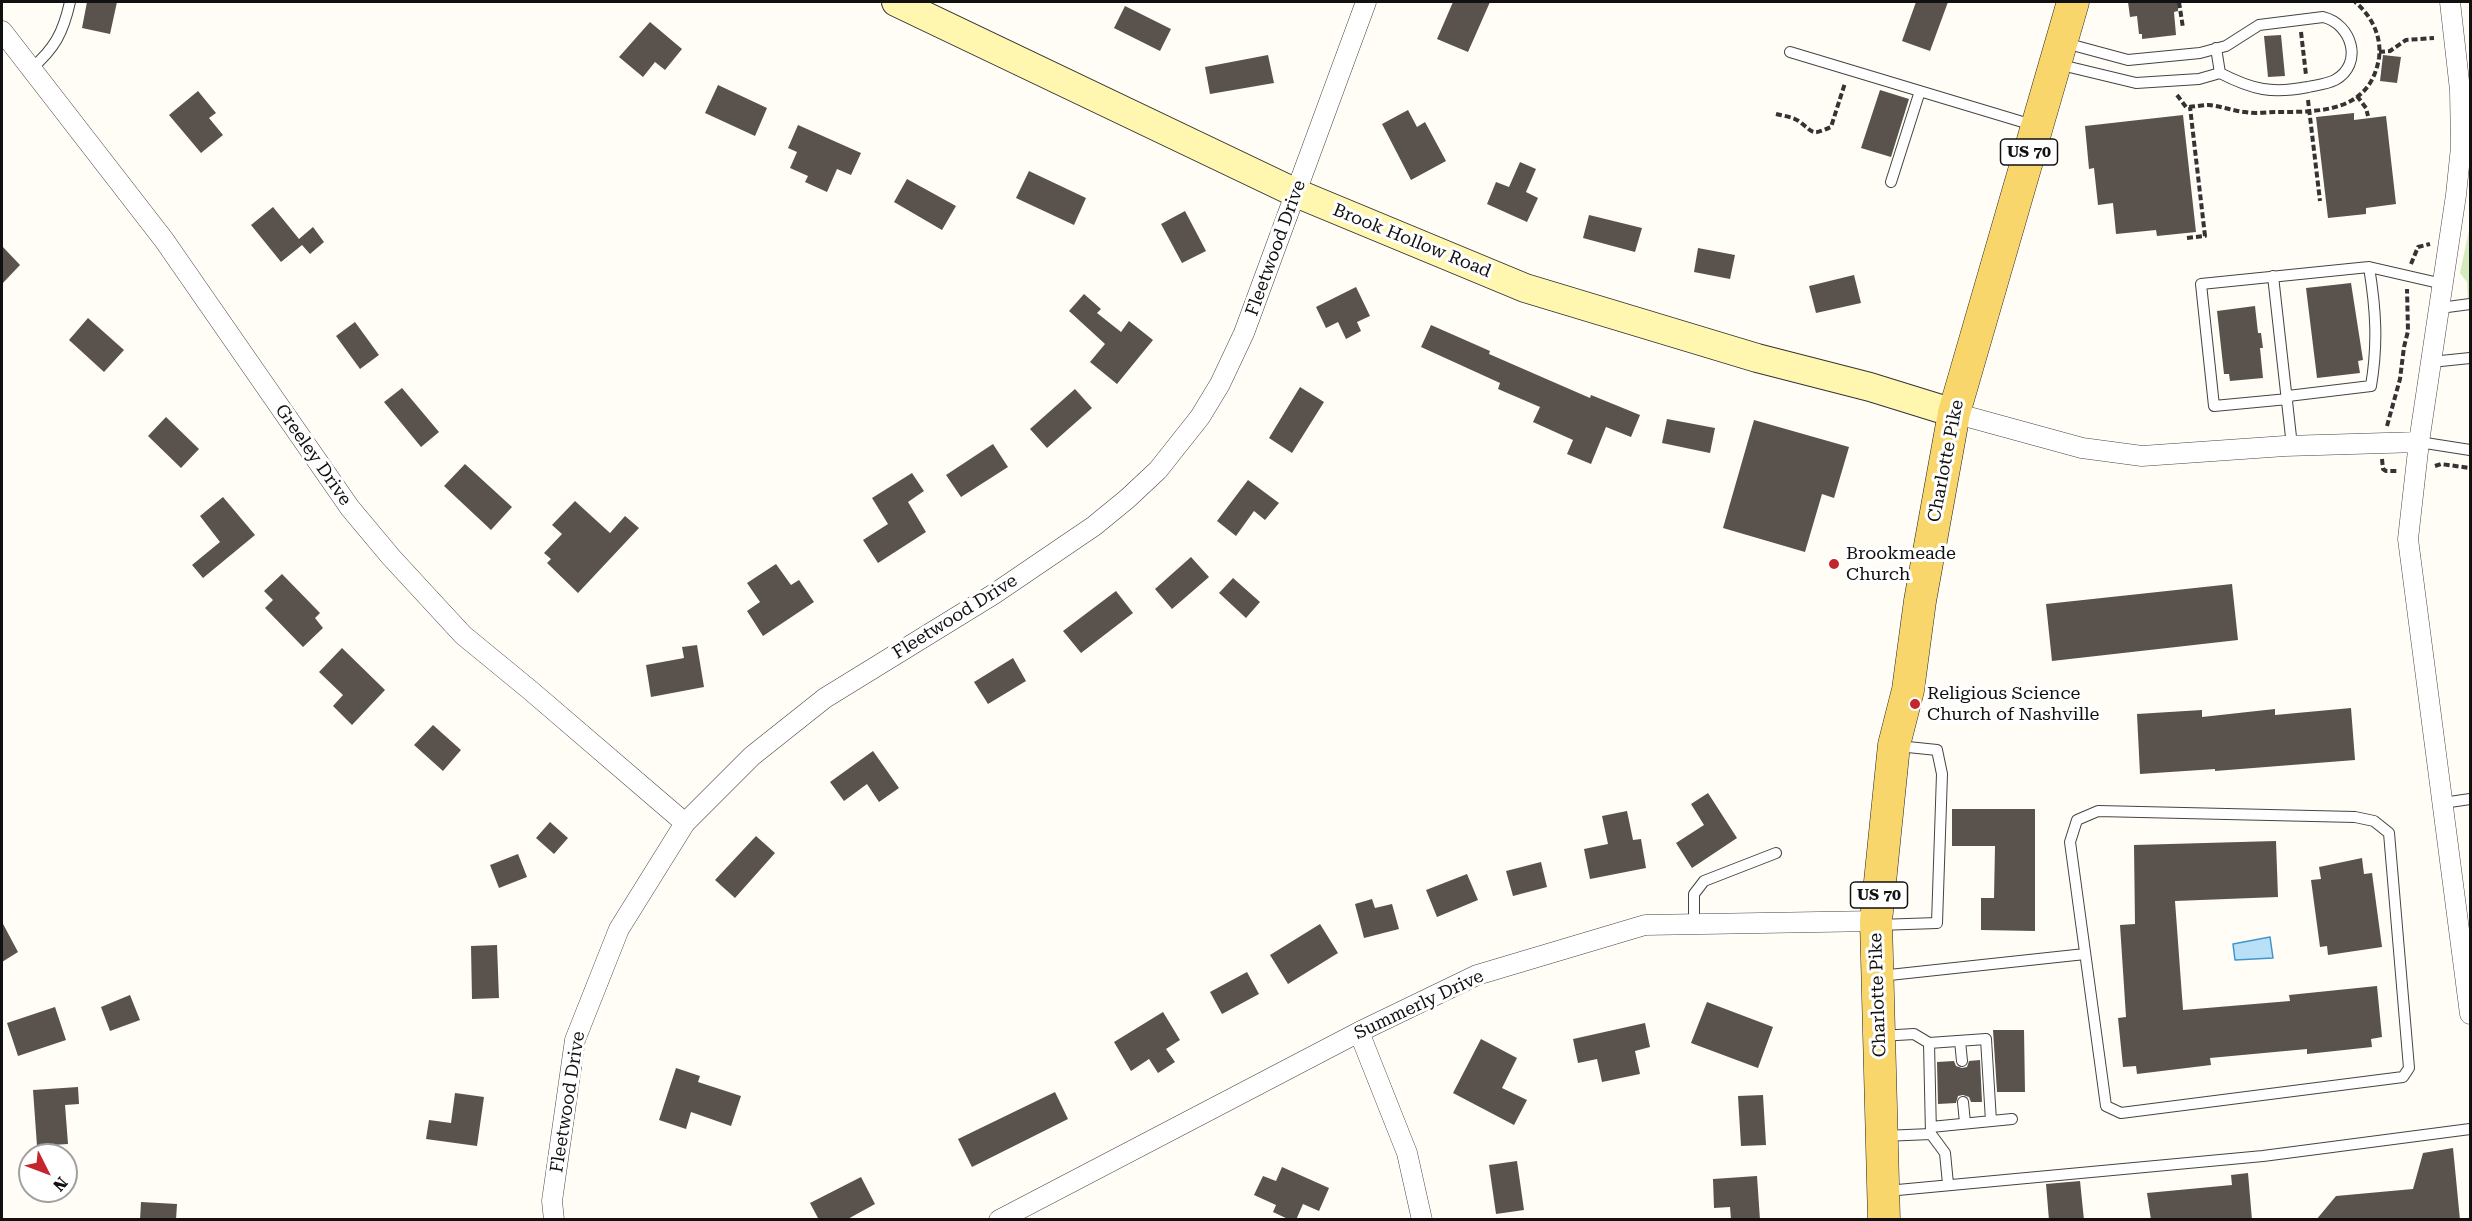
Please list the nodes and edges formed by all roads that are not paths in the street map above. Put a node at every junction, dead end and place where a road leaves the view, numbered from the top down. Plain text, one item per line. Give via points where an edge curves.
1 (70, 2) edge
2 (896, 2) edge
3 (1366, 2) edge
4 (2073, 2) edge
5 (2450, 2) edge
6 (2, 32) edge
7 (2216, 48) junction
8 (1790, 52) dead end
9 (2057, 53) junction
10 (31, 69) junction
11 (2220, 73) junction
12 (1920, 91) junction
13 (2036, 126) junction
14 (1891, 182) dead end
15 (1296, 194) junction
16 (2369, 267) junction
17 (2278, 276) junction
18 (2444, 284) junction
19 (2470, 304) edge
20 (2440, 308) junction
21 (2470, 358) edge
22 (2431, 363) junction
23 (2288, 397) junction
24 (1954, 413) junction
25 (2419, 442) junction
26 (2292, 446) junction
27 (2470, 450) edge
28 (1894, 745) junction
29 (2470, 799) edge
30 (2443, 803) junction
31 (685, 823) junction
32 (1776, 853) dead end
33 (1876, 923) junction
34 (1694, 924) junction
35 (2085, 954) junction
36 (1878, 976) junction
37 (2470, 1014) edge
38 (1359, 1032) junction
39 (1879, 1036) junction
40 (1960, 1041) junction
41 (1929, 1042) junction
42 (1962, 1061) dead end
43 (1963, 1102) dead end
44 (2012, 1119) dead end
45 (1991, 1121) junction
46 (1965, 1123) junction
47 (2470, 1128) edge
48 (1931, 1130) junction
49 (1882, 1136) junction
50 (1948, 1184) junction
51 (1884, 1205) edge
52 (554, 1220) edge
53 (999, 1220) edge
54 (1422, 1220) edge

1 - 10 lane via 59,38
2 - 15 street, Brook Hollow Road
3 - 15 street, Fleetwood Drive
4 - 9 main road, Charlotte Pike / US 70
5 - 18 street via 2460,90 2461,147
6 - 10 street, Greeley Drive
7 - 9 lane via 2128,60
7 - 11 lane
7 - 11 lane via 2259,25 2323,17 2342,28 2351,42 2349,67 2330,82 2264,91
8 - 12 lane
9 - 11 lane via 2136,83 2199,79
9 - 13 main road, Charlotte Pike / US 70
10 - 31 street, Greeley Drive via 164,240 350,508 391,557 463,635
12 - 13 lane
12 - 14 lane
13 - 24 main road, Charlotte Pike / US 70
15 - 24 street, Brook Hollow Road via 1525,288
15 - 31 street, Fleetwood Drive via 1244,333 1220,384 1200,417 1158,470 1094,526 994,594 825,698 752,756
16 - 17 lane
16 - 18 lane
16 - 23 lane via 2377,344 2371,386
17 - 23 lane
17 - 23 lane via 2201,284 2214,406
18 - 20 street
19 - 20 lane
20 - 22 street
21 - 22 lane
22 - 25 street
23 - 26 lane
24 - 26 street via 2082,448 2142,456
24 - 28 main road, Charlotte Pike / US 70 via 1908,690
25 - 26 street
25 - 27 lane
25 - 30 street via 2408,538
28 - 33 main road, Charlotte Pike / US 70
28 - 33 lane via 1937,750 1942,774 1937,923
29 - 30 lane
30 - 37 street
31 - 52 street, Fleetwood Drive via 619,929 575,1040 552,1201
32 - 34 lane via 1704,881 1694,894
33 - 34 street, Summerly Drive
33 - 36 main road, Charlotte Pike / US 70
34 - 38 street, Summerly Drive via 1645,925 1477,975
35 - 35 lane via 2070,842 2077,820 2098,811 2374,820 2389,833 2409,1068 2403,1077 2121,1113 2106,1106
35 - 36 lane
36 - 39 main road, Charlotte Pike / US 70
38 - 53 street, Summerly Drive
38 - 54 street via 1407,1153
39 - 41 lane via 1914,1034
39 - 49 main road, Charlotte Pike / US 70
40 - 41 lane
40 - 42 lane
40 - 45 lane via 1986,1039
41 - 48 lane
43 - 46 lane
44 - 45 lane
45 - 46 lane
46 - 48 lane
47 - 50 lane via 2263,1156
48 - 49 lane
48 - 50 lane via 1945,1152
49 - 51 main road, Charlotte Pike / US 70
50 - 51 lane

